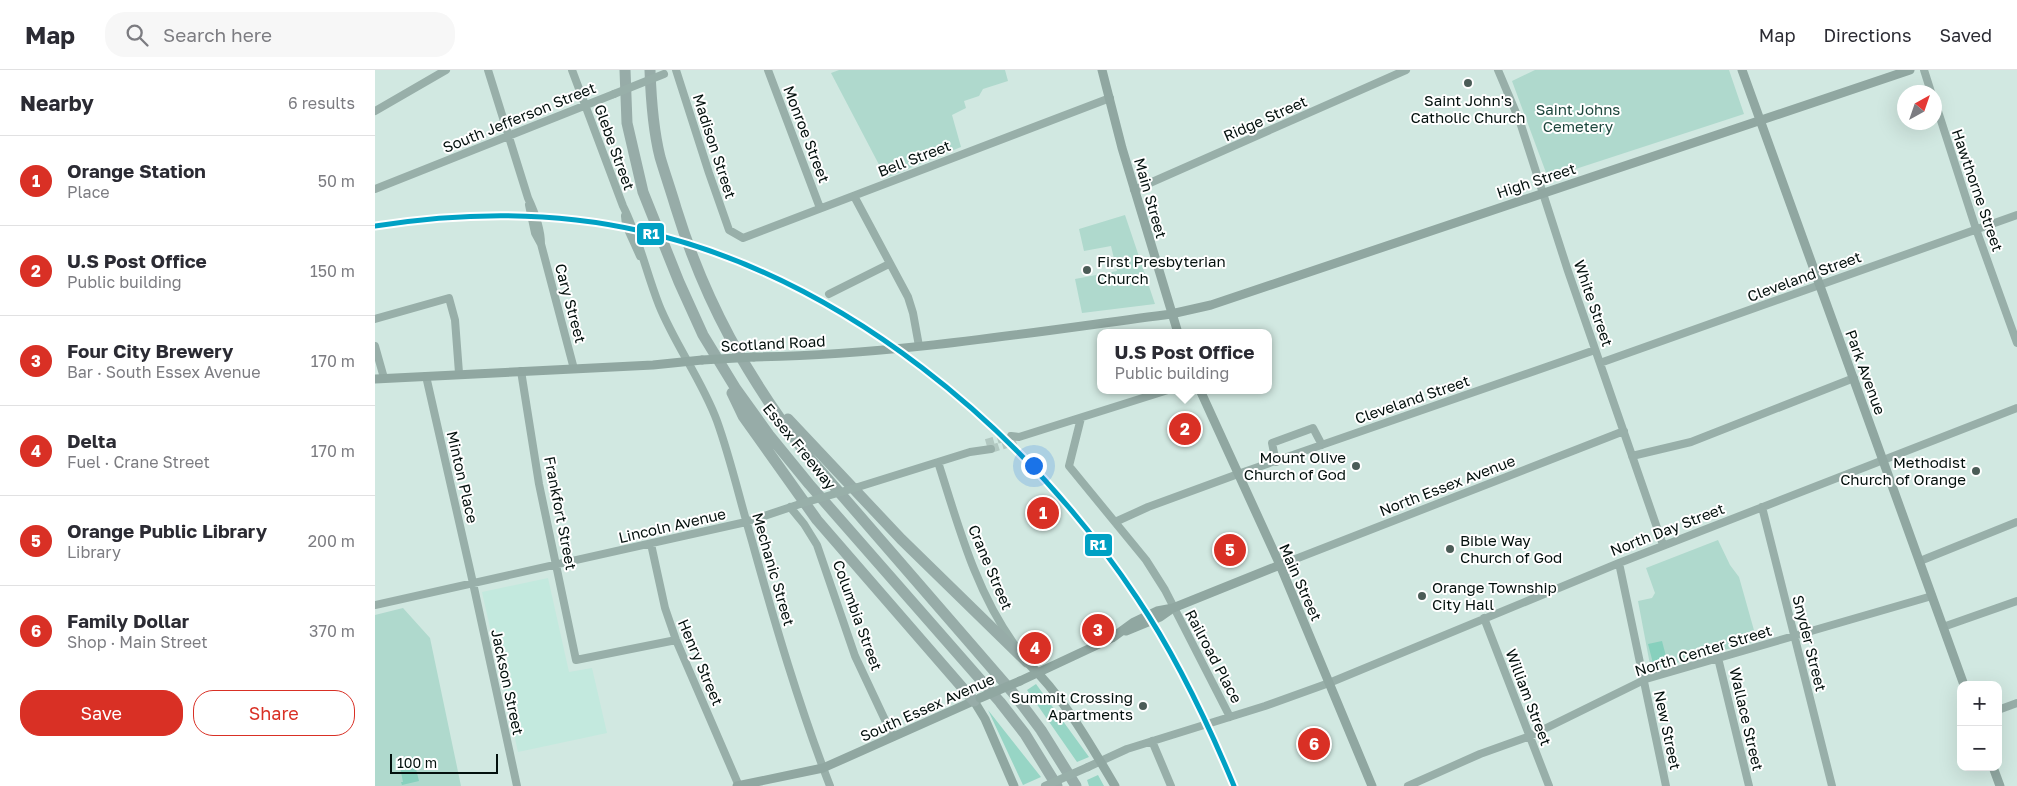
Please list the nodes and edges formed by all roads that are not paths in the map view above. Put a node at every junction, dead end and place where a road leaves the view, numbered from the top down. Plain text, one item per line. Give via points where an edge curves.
1 (446, 70) edge
2 (488, 70) edge
3 (572, 70) edge
4 (625, 70) edge
5 (650, 70) edge
6 (675, 70) edge
7 (768, 70) edge
8 (1103, 70) edge
9 (1406, 70) edge
10 (1498, 70) edge
11 (1742, 70) edge
12 (1910, 70) edge
13 (1924, 70) edge
14 (1392, 73) edge
15 (1929, 85) edge
16 (1110, 98) junction
17 (585, 106) junction
18 (375, 111) edge
19 (1760, 120) junction
20 (1942, 124) edge
21 (509, 135) junction
22 (375, 189) edge
23 (1134, 190) junction
24 (1542, 193) junction
25 (853, 196) junction
26 (820, 208) junction
27 (2017, 215) edge
28 (1976, 229) junction
29 (729, 230) joint
30 (889, 264) junction
31 (1820, 286) junction
32 (829, 294) dead end
33 (1171, 314) junction
34 (375, 319) edge
35 (1177, 329) edge
36 (703, 335) junction
37 (2017, 343) edge
38 (375, 346) edge
39 (919, 346) junction
40 (1595, 350) junction
41 (687, 362) junction
42 (1600, 363) junction
43 (573, 369) junction
44 (521, 371) junction
45 (459, 374) junction
46 (426, 376) junction
47 (379, 378) edge
48 (1854, 378) junction
49 (755, 382) junction
50 (1156, 394) edge
51 (1202, 394) edge
52 (2017, 408) edge
53 (1081, 418) junction
54 (1624, 431) junction
55 (1015, 438) tunnel mouth
56 (1323, 445) junction
57 (988, 446) tunnel mouth
58 (1633, 456) junction
59 (1884, 460) junction
60 (938, 462) junction
61 (1276, 462) junction
62 (1238, 474) junction
63 (790, 507) junction
64 (1761, 507) junction
65 (746, 522) junction
66 (1115, 522) junction
67 (2017, 522) edge
68 (651, 544) junction
69 (1663, 545) junction
70 (1919, 560) junction
71 (1619, 563) junction
72 (557, 564) junction
73 (1280, 565) junction
74 (473, 583) junction
75 (1932, 596) junction
76 (2017, 600) edge
77 (375, 605) edge
78 (1173, 608) junction
79 (1484, 618) junction
80 (1943, 627) junction
81 (1793, 636) junction
82 (677, 640) junction
83 (1718, 658) junction
84 (1027, 662) junction
85 (1039, 673) junction
86 (1644, 680) junction
87 (1963, 681) edge
88 (1329, 683) junction
89 (977, 700) junction
90 (2017, 703) edge
91 (2002, 709) edge
92 (1230, 717) junction
93 (1530, 736) junction
94 (893, 737) junction
95 (1153, 741) junction
96 (1100, 761) junction
97 (823, 768) junction
98 (1994, 771) edge
99 (517, 786) edge
100 (739, 786) edge
101 (830, 786) edge
102 (1014, 786) edge
103 (1045, 786) edge
104 (1057, 786) edge
105 (1076, 786) edge
106 (1115, 786) edge
107 (1171, 786) edge
108 (1372, 786) edge
109 (1408, 786) edge
110 (1549, 786) edge
111 (1666, 786) edge
112 (1749, 786) edge
113 (1832, 786) edge
114 (2000, 786) edge

1 - 18 street
2 - 21 street, Cary Street
3 - 17 street, Glebe Street
4 - 36 highway, Essex Freeway via 627,122 643,192
5 - 49 highway, Essex Freeway via 651,102 660,156 682,228 717,315
6 - 17 street, South Jefferson Street, bridge
6 - 29 street, Madison Street
7 - 26 street, Monroe Street
8 - 16 main road, Main Street
9 - 14 street, Ridge Street
10 - 24 street, White Street via 1520,122
11 - 19 main road, Park Avenue
12 - 19 main road, High Street
13 - 15 street
14 - 23 street, Ridge Street
16 - 23 main road, Main Street
16 - 25 street, Bell Street
17 - 21 street, South Jefferson Street
17 - 41 street, Glebe Street via 668,326
19 - 24 main road, High Street
19 - 31 main road, Park Avenue
20 - 28 street, Hawthorne Street
21 - 22 street, South Jefferson Street
21 - 43 street, Cary Street
23 - 33 main road, Main Street
24 - 33 main road, High Street via 1211,304
24 - 40 street, White Street
25 - 26 street, Bell Street
25 - 30 street
26 - 29 street, Bell Street via 743,238
27 - 28 street, Cleveland Street
28 - 31 street, Cleveland Street
28 - 37 street, Hawthorne Street
30 - 32 street
30 - 39 street via 908,297
31 - 42 street, Cleveland Street
31 - 48 main road, Park Avenue
33 - 35 main road, Main Street
33 - 39 main road, Scotland Road
34 - 45 street via 449,298 455,320
36 - 89 highway via 743,416 817,520
36 - 104 highway, Essex Freeway via 769,435 1000,702 1025,734
38 - 47 street
39 - 41 main road, Scotland Road, bridge
40 - 42 street, White Street
40 - 56 street, Cleveland Street
41 - 43 main road, Scotland Road
41 - 65 street, Mechanic Street via 717,421
42 - 54 street, White Street
43 - 44 main road, Scotland Road
44 - 45 main road, Scotland Road
44 - 72 street, Frankfort Street via 539,484
45 - 46 main road, Scotland Road
46 - 47 main road, Scotland Road
46 - 74 street, Minton Place
48 - 58 street via 1691,442
48 - 59 main road, Park Avenue
49 - 84 highway via 901,539
49 - 105 highway, Essex Freeway via 807,455 1014,694
50 - 53 street
51 - 62 main road, Main Street
52 - 59 street, North Day Street
53 - 55 street
53 - 66 street, Railroad Place via 1069,466
54 - 58 street, White Street
54 - 73 street, North Essex Avenue
56 - 61 street, Cleveland Street
56 - 61 street via 1313,428 1272,443
57 - 60 street, Lincoln Avenue
58 - 69 street, White Street
59 - 64 street, North Day Street
59 - 70 main road, Park Avenue
60 - 63 street, Lincoln Avenue, bridge
60 - 84 street, Crane Street via 978,580 1002,626
61 - 62 street, Cleveland Street
62 - 66 street, Cleveland Street
62 - 73 main road, Main Street
63 - 65 street, Lincoln Avenue
63 - 94 street, Columbia Street via 817,545 855,656
64 - 69 street, North Day Street
64 - 81 street, Snyder Street
65 - 68 street, Lincoln Avenue
65 - 97 street, Mechanic Street via 791,678
66 - 78 street, Railroad Place via 1146,560
67 - 70 street
68 - 72 street, Lincoln Avenue
68 - 82 street, Henry Street via 665,608
69 - 71 street, North Day Street
70 - 75 main road, Park Avenue
71 - 79 street, North Day Street
71 - 86 street, New Street
72 - 74 street, Lincoln Avenue
72 - 82 street, Frankfort Street via 576,660
73 - 78 main road, South Essex Avenue
73 - 88 main road, Main Street
74 - 77 street, Lincoln Avenue
74 - 99 street, Jackson Street
75 - 80 main road, Park Avenue
75 - 81 street, North Center Street
76 - 80 street
78 - 85 main road, South Essex Avenue via 1133,622 1121,633
78 - 92 street, Railroad Place
79 - 88 street, North Day Street
79 - 93 street, William Street
80 - 87 main road, Park Avenue
81 - 83 street, North Center Street
81 - 113 street, Snyder Street
82 - 100 street, Henry Street
83 - 86 street, North Center Street
83 - 112 street, Wallace Street
84 - 85 main road, Crane Street
85 - 89 main road, South Essex Avenue, bridge
85 - 96 main road, Crane Street
86 - 93 street, North Center Street
86 - 111 street, New Street
88 - 92 street, North Day Street
88 - 108 main road, Main Street
89 - 94 main road, South Essex Avenue
89 - 102 main road
90 - 91 street
92 - 95 street, North Day Street
93 - 109 street, North Center Street
93 - 110 street, William Street
94 - 97 main road, South Essex Avenue
95 - 96 street, North Day Street
95 - 107 street
96 - 103 street, North Day Street, bridge
96 - 106 main road, Crane Street
97 - 100 main road, South Essex Avenue
97 - 101 street, Mechanic Street
98 - 114 main road

